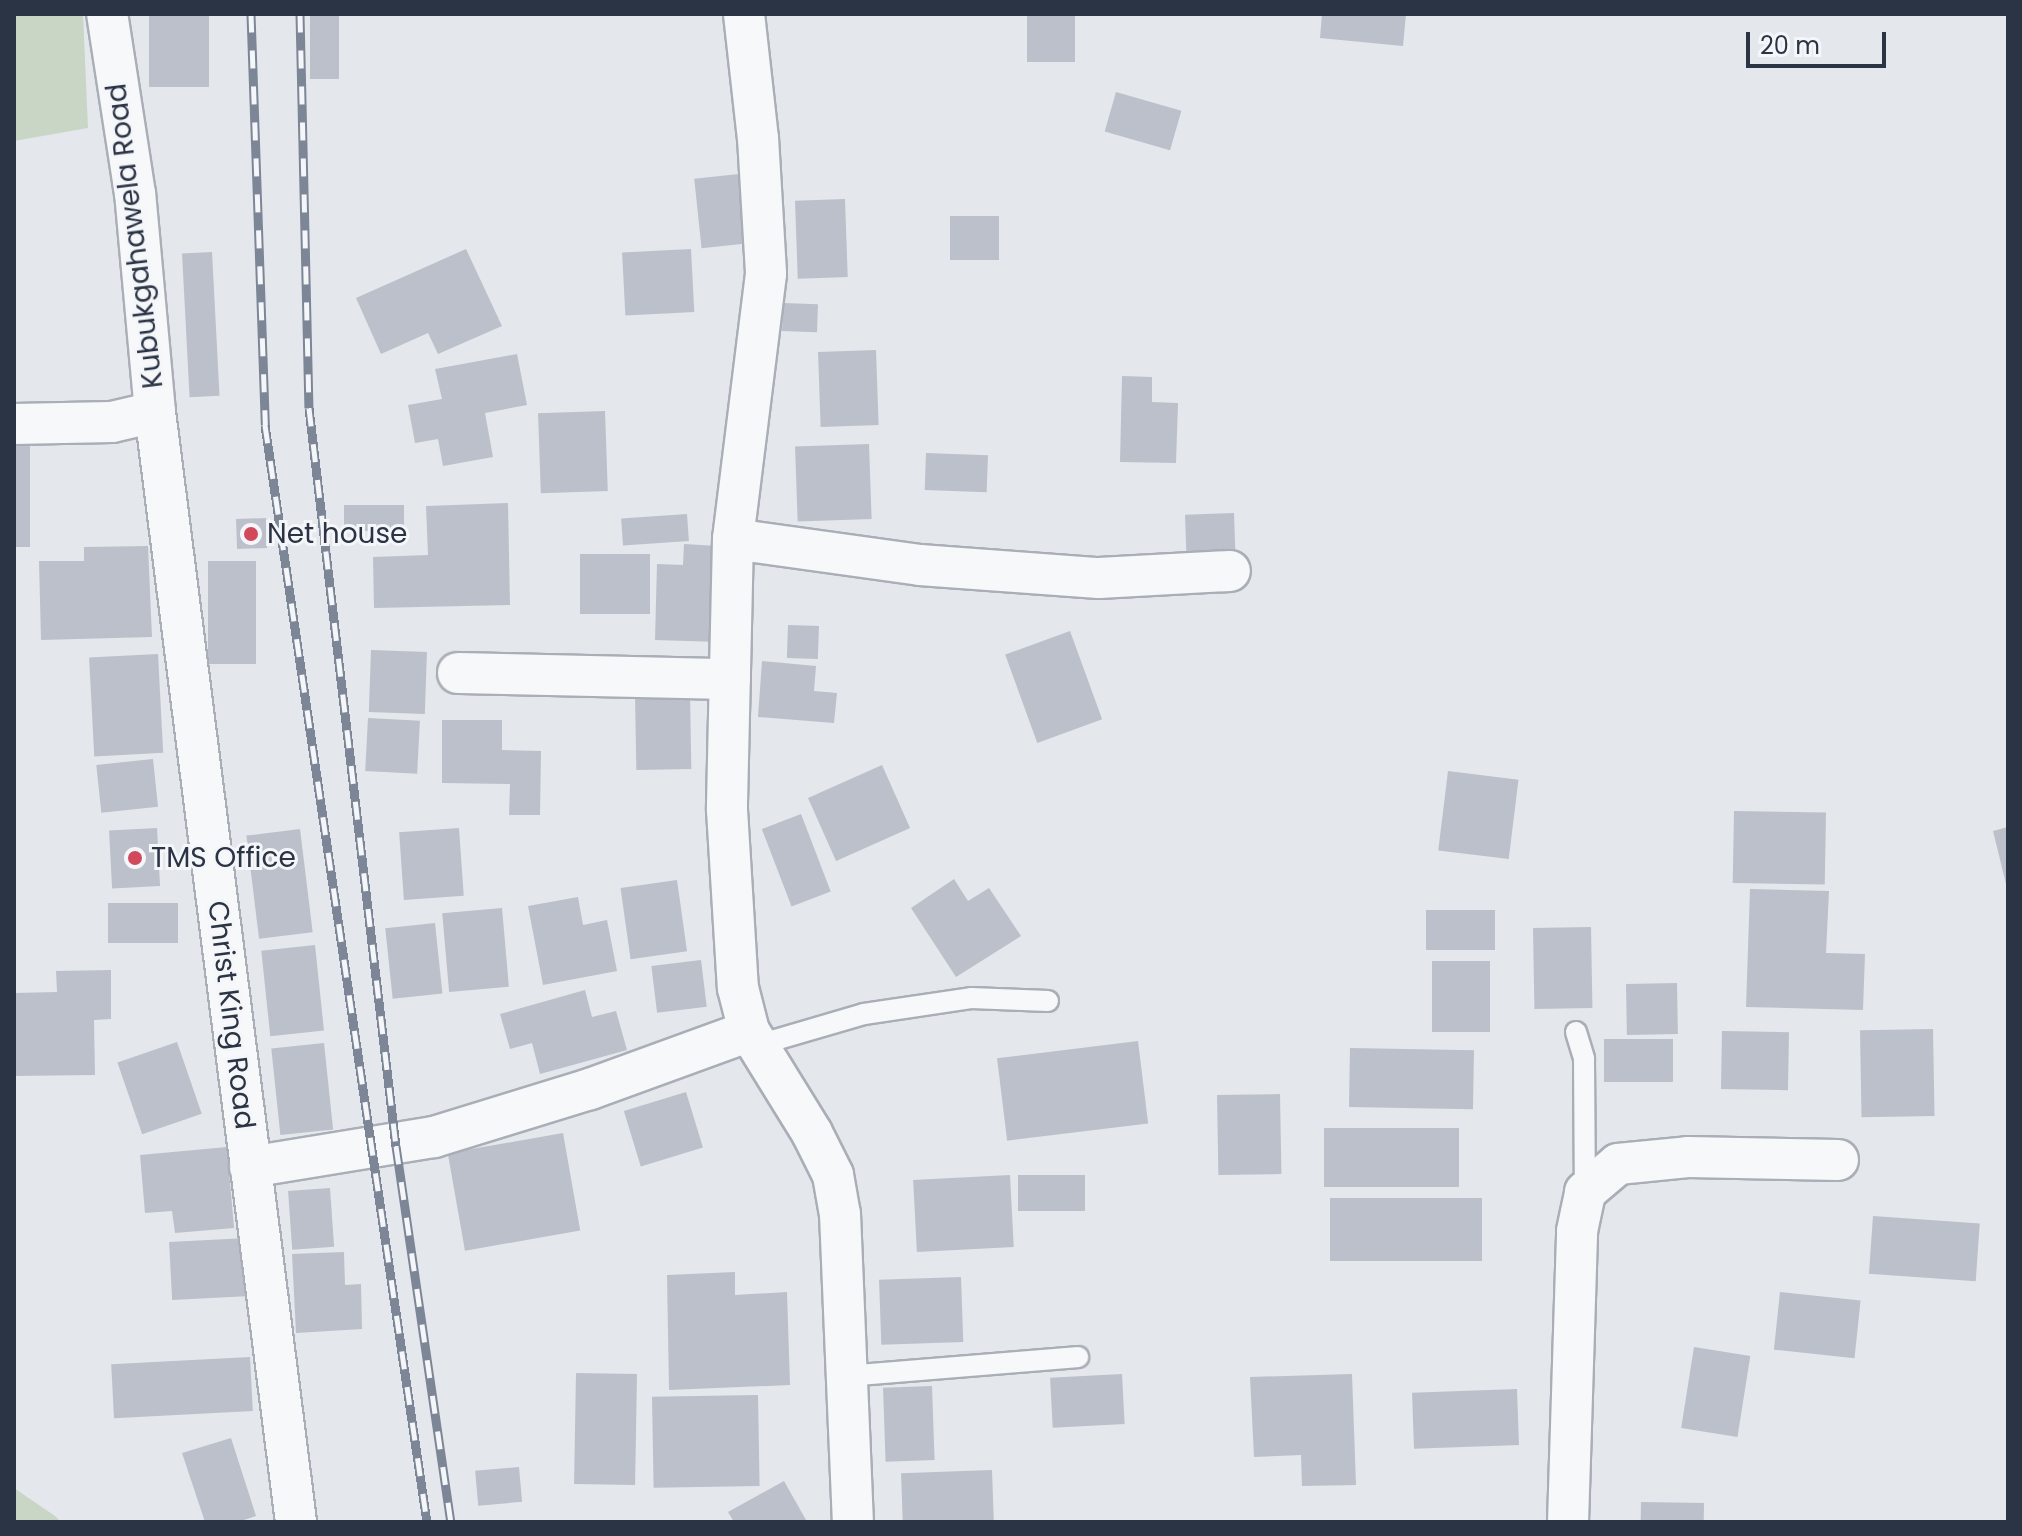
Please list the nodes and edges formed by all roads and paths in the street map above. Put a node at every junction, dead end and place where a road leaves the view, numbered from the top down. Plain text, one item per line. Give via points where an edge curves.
1 (107, 14) edge
2 (744, 14) edge
3 (155, 412) junction
4 (14, 424) edge
5 (733, 539) junction
6 (1230, 571) dead end
7 (458, 673) dead end
8 (730, 679) junction
9 (1048, 1001) dead end
10 (1576, 1032) dead end
11 (754, 1038) junction
12 (1838, 1160) dead end
13 (250, 1167) junction
14 (1585, 1192) junction
15 (1078, 1357) dead end
16 (847, 1376) junction
17 (296, 1522) edge
18 (853, 1522) edge
19 (1568, 1522) edge

1 - 3 street, Kubukgahawela Road via 135,194
2 - 5 street via 766,274
3 - 4 street, Kubukgahawela Road via 112,422
3 - 13 street, Christ King Road
5 - 6 street via 920,565 1099,578
5 - 8 street
7 - 8 street
8 - 11 street via 727,810 738,988
9 - 11 lane via 971,998
10 - 14 lane via 1584,1059
11 - 13 street via 434,1137
11 - 16 street via 833,1175 840,1214
12 - 14 street via 1688,1157 1618,1164
13 - 17 street, Christ King Road
14 - 19 street via 1577,1231
15 - 16 lane
16 - 18 street

